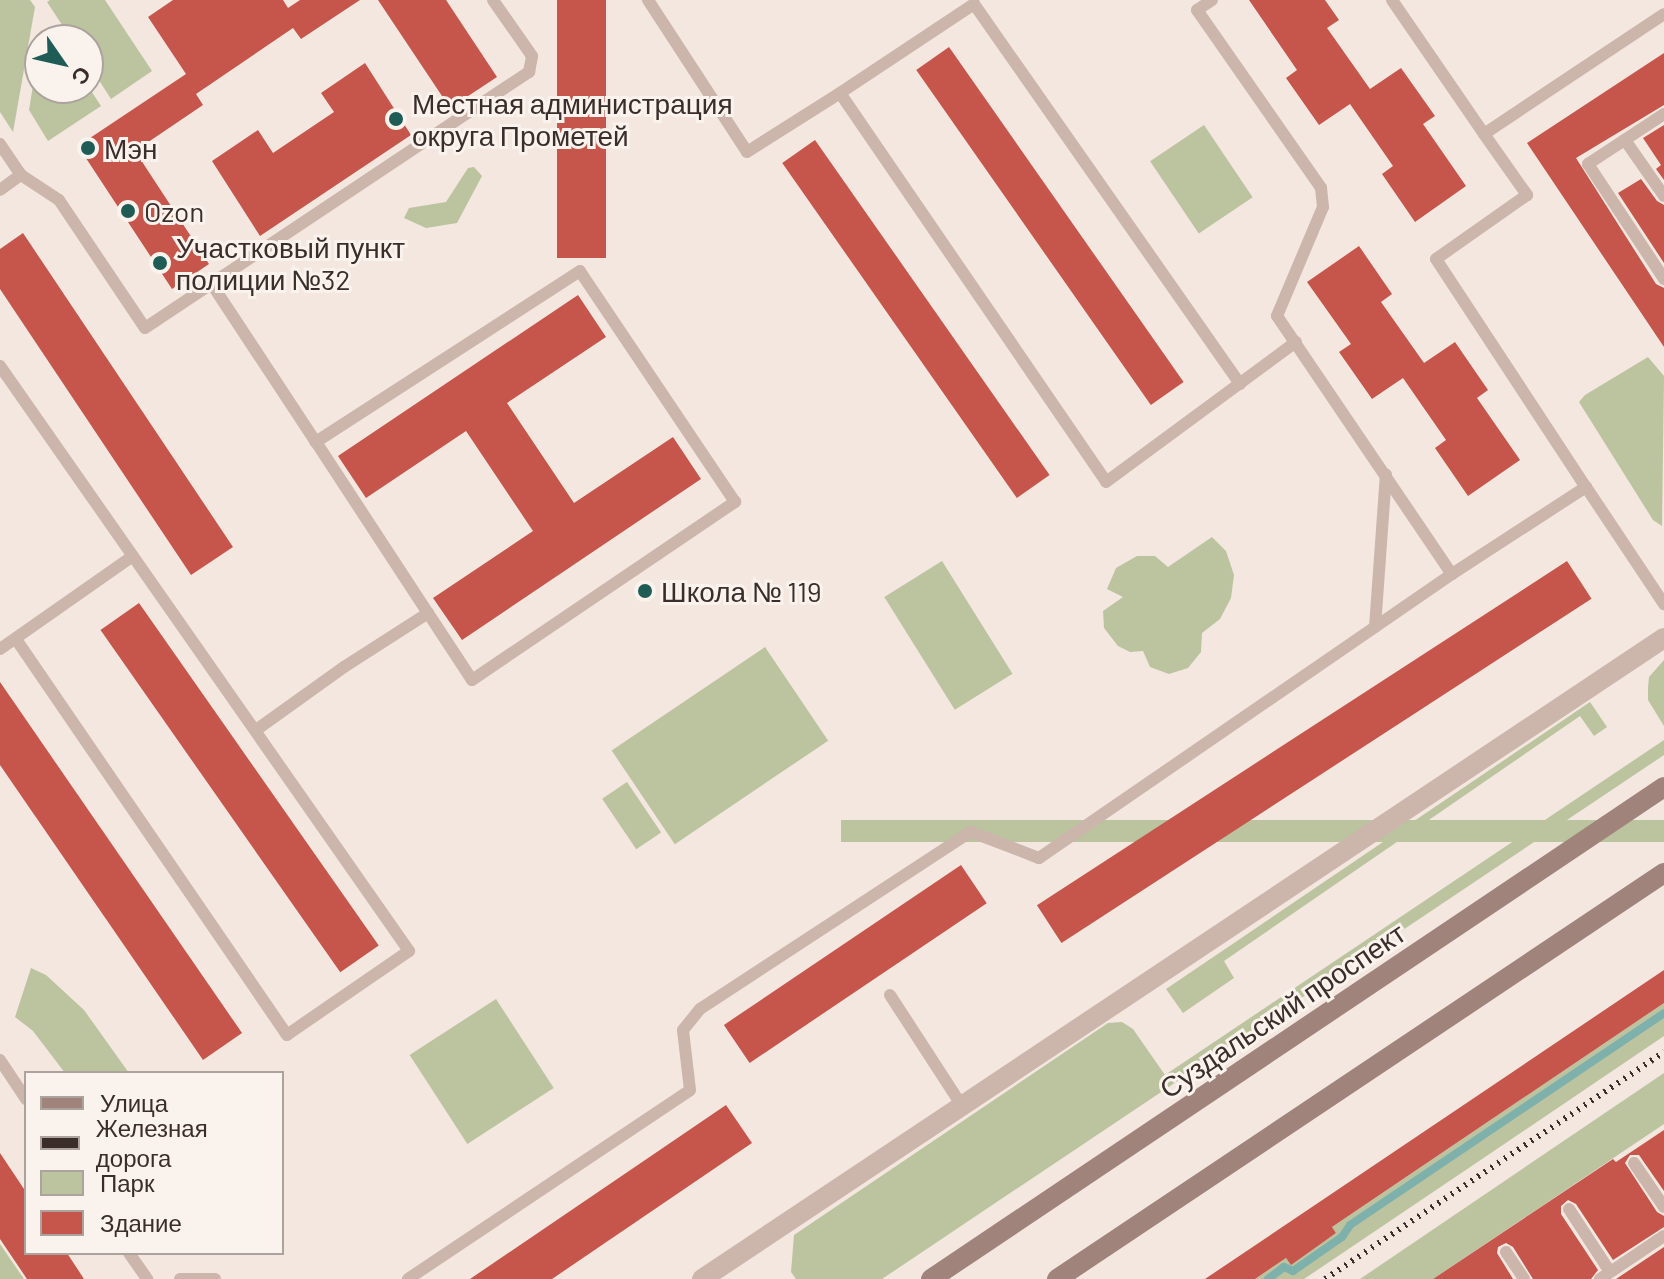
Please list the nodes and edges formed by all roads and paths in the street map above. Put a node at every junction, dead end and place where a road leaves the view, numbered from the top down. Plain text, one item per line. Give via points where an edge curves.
1 (493, 0) edge
2 (648, 0) edge
3 (1212, 0) edge
4 (1392, 0) edge
5 (1664, 14) edge
6 (840, 93) junction
7 (1664, 114) edge
8 (1484, 134) junction
9 (1625, 140) junction
10 (0, 144) edge
11 (21, 175) junction
12 (0, 190) edge
13 (1664, 196) edge
14 (1664, 279) edge
15 (211, 283) junction
16 (1296, 342) junction
17 (0, 366) edge
18 (1240, 384) junction
19 (316, 442) junction
20 (1386, 474) junction
21 (1586, 487) junction
22 (133, 556) junction
23 (1452, 574) junction
24 (1664, 604) edge
25 (428, 613) junction
26 (1375, 627) junction
27 (1664, 638) edge
28 (16, 639) junction
29 (0, 649) edge
30 (256, 730) junction
31 (1664, 787) edge
32 (1664, 873) edge
33 (890, 995) dead end
34 (0, 1060) edge
35 (24, 1096) edge
36 (962, 1106) junction
37 (1634, 1163) dead end
38 (1664, 1207) edge
39 (1569, 1209) dead end
40 (1664, 1236) edge
41 (1506, 1252) dead end
42 (130, 1255) edge
43 (1605, 1275) edge
44 (147, 1279) edge
45 (180, 1279) edge
46 (215, 1279) edge
47 (408, 1279) edge
48 (702, 1279) edge
49 (931, 1279) edge
50 (1057, 1279) edge
51 (1524, 1279) edge

1 - 15 lane via 532,56 529,72
2 - 6 lane via 747,152
3 - 16 lane via 1197,10 1321,188 1323,207 1277,316
4 - 8 lane
5 - 8 lane
6 - 18 lane via 974,4
6 - 18 lane via 1106,482
7 - 9 lane
8 - 21 lane via 1527,195 1436,259
9 - 13 lane
9 - 14 lane via 1588,164
10 - 11 lane
11 - 12 lane
11 - 15 lane via 59,200 145,328
15 - 19 lane
16 - 18 lane
16 - 20 lane
17 - 22 lane
19 - 25 lane
19 - 25 lane via 580,271 735,502 472,680
20 - 23 lane
20 - 26 lane
21 - 23 lane
21 - 24 lane
22 - 28 lane
22 - 30 lane
23 - 26 lane
25 - 30 lane
26 - 47 lane via 1039,858 971,832 700,1009 683,1030 690,1090
27 - 36 street
28 - 29 lane
28 - 30 lane via 287,1035 409,951
31 - 49 main road, Суздальский проспект
32 - 50 main road
33 - 36 lane
34 - 35 lane
36 - 48 street
37 - 38 lane
39 - 43 lane
40 - 43 lane
41 - 51 lane
42 - 44 lane
45 - 46 lane

